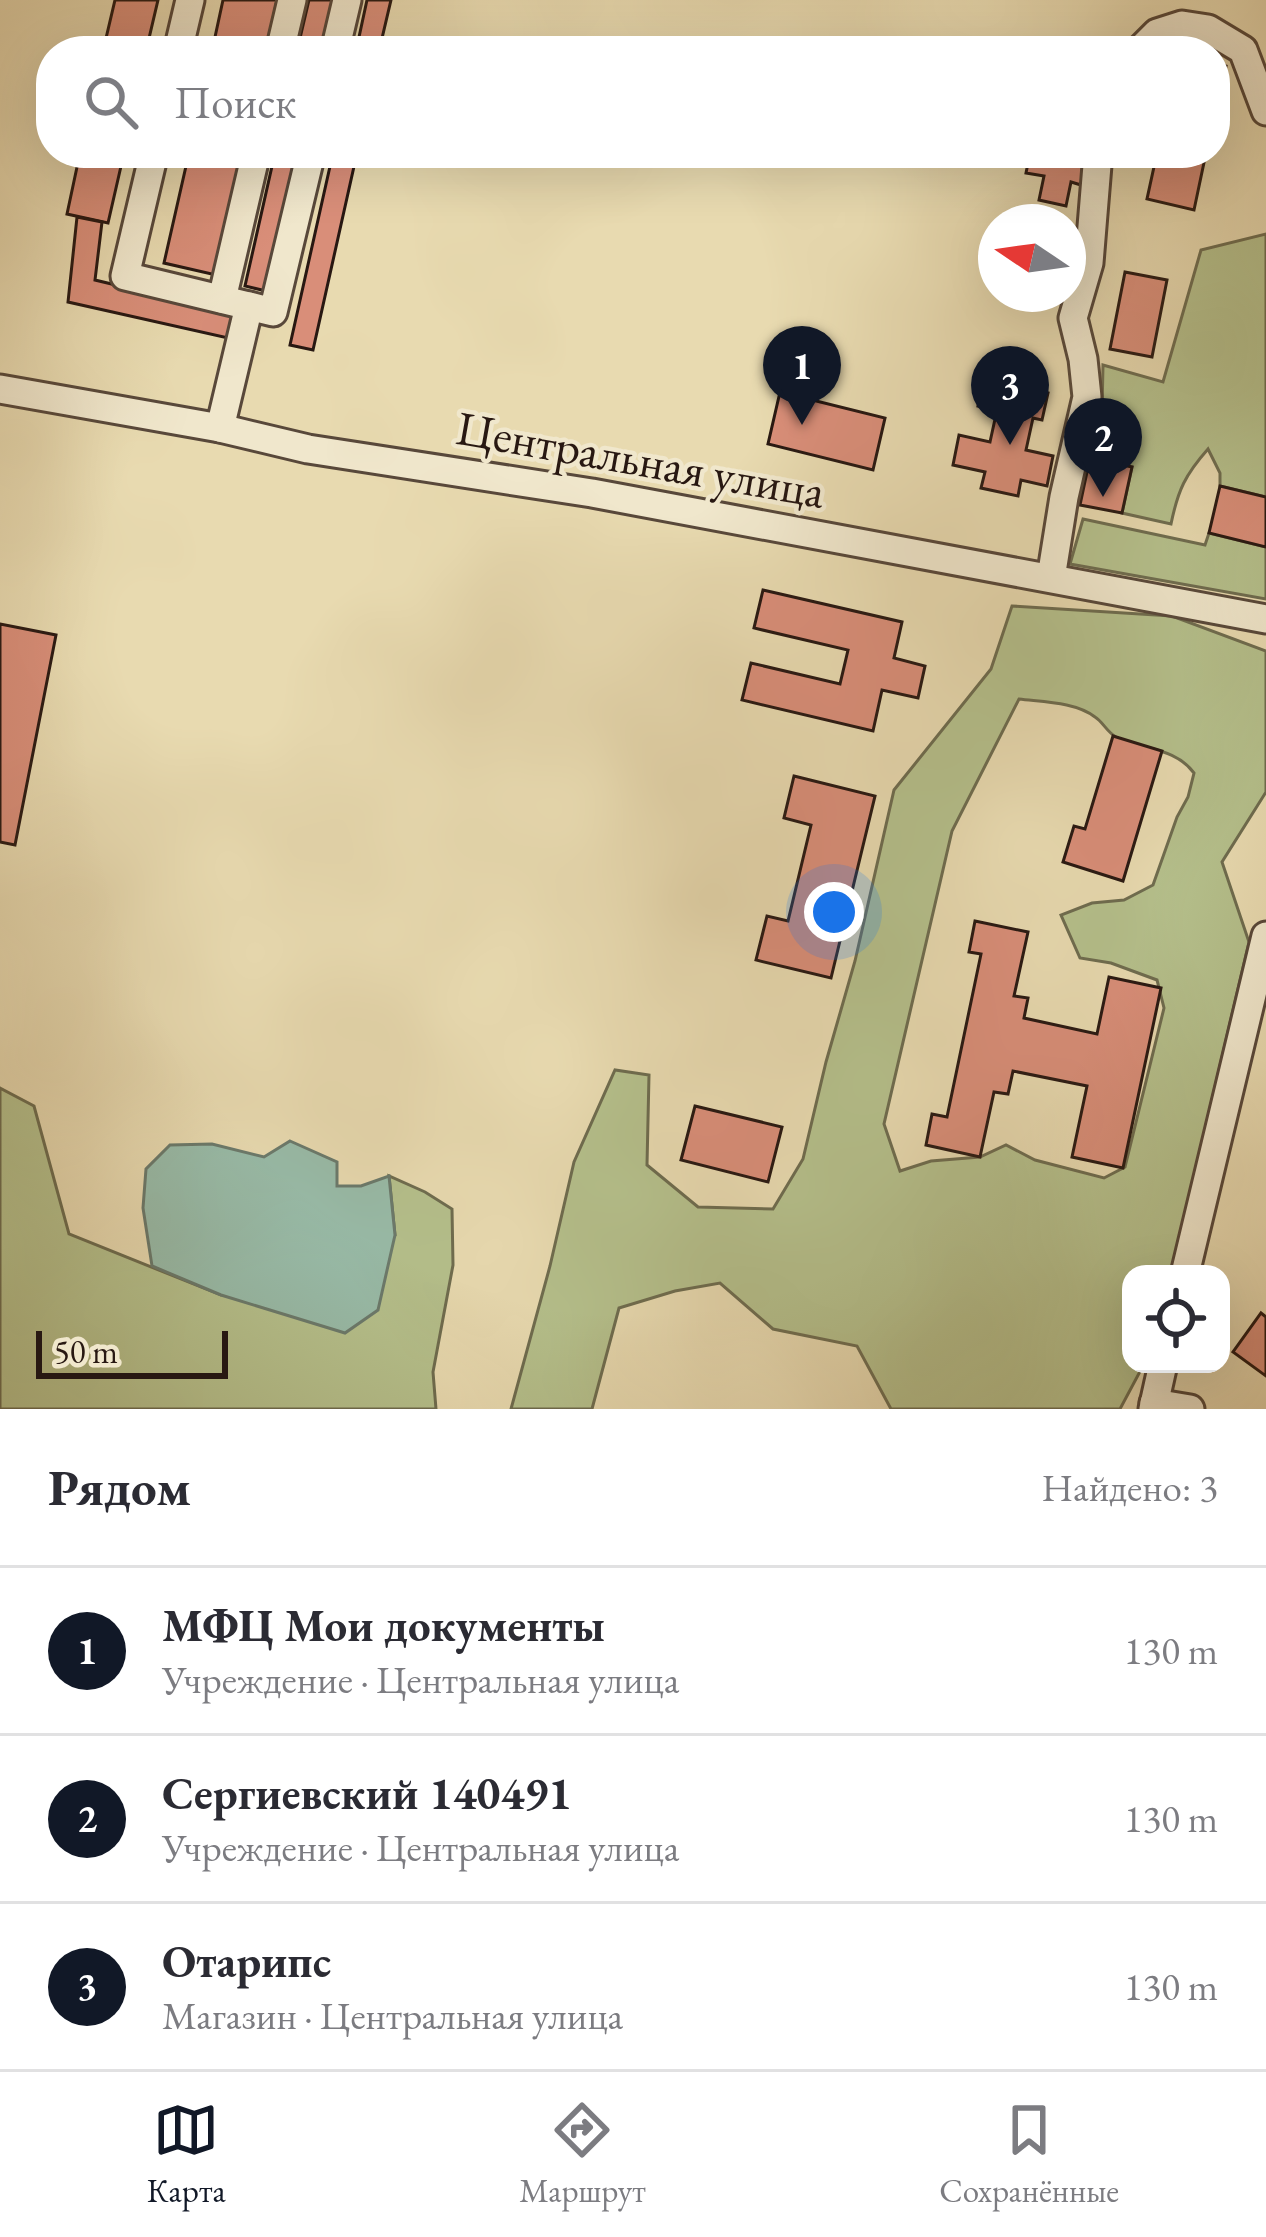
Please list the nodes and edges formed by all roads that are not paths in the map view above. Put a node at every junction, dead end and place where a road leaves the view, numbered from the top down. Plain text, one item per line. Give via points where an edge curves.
1 (190, 0) edge
2 (292, 0) edge
3 (347, 0) edge
4 (182, 36) edge
5 (284, 36) edge
6 (339, 36) edge
7 (1155, 36) edge
8 (1220, 36) edge
9 (1230, 42) edge
10 (1266, 111) edge
11 (150, 168) edge
12 (254, 168) edge
13 (307, 168) edge
14 (1097, 168) edge
15 (236, 302) junction
16 (0, 389) edge
17 (220, 428) junction
18 (1051, 578) junction
19 (1266, 619) edge
20 (1266, 936) edge
21 (1187, 1265) edge
22 (1161, 1373) edge
23 (1153, 1406) edge
24 (1190, 1409) edge

1 - 4 street
2 - 5 street
3 - 6 street
7 - 8 street via 1182,25
9 - 10 street via 1243,50
11 - 15 street via 125,276
12 - 15 street
13 - 15 street via 273,312
14 - 18 street via 1088,263 1073,318 1087,397
15 - 17 street
16 - 17 street, Центральная улица
17 - 18 street, Центральная улица
18 - 19 street, Центральная улица
20 - 21 street
22 - 23 street
23 - 24 street

